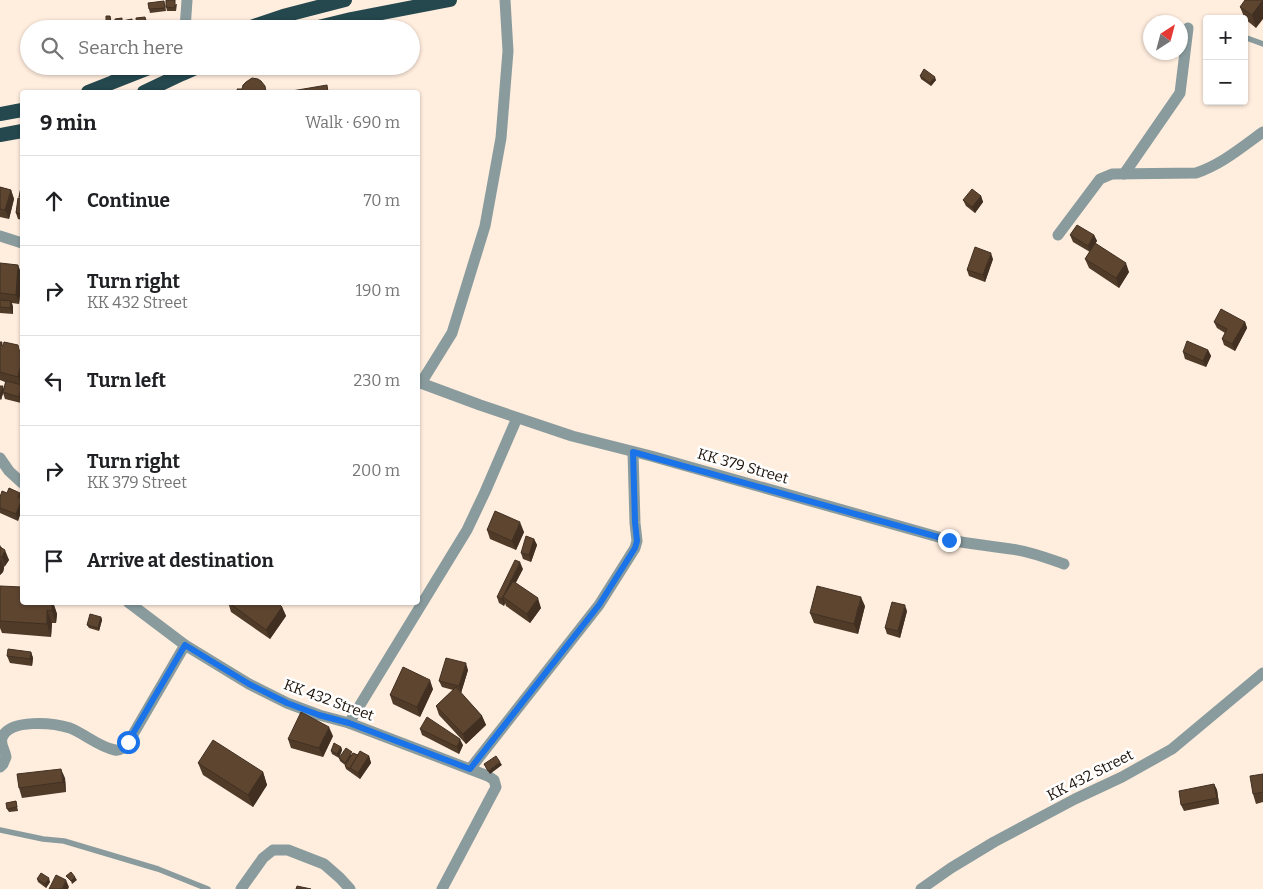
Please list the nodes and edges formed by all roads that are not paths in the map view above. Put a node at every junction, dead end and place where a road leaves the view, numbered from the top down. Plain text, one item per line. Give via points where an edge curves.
1 (187, 0) edge
2 (345, 0) edge
3 (450, 0) edge
4 (505, 0) edge
5 (186, 20) edge
6 (271, 20) edge
7 (347, 20) edge
8 (1248, 38) edge
9 (1263, 44) edge
10 (1184, 60) edge
11 (113, 75) edge
12 (132, 75) edge
13 (180, 75) edge
14 (112, 83) junction
15 (93, 90) edge
16 (149, 90) edge
17 (20, 110) edge
18 (0, 114) edge
19 (20, 131) edge
20 (1263, 132) edge
21 (0, 135) edge
22 (1124, 174) junction
23 (1058, 235) dead end
24 (0, 236) edge
25 (20, 242) edge
26 (420, 381) edge
27 (420, 382) edge
28 (517, 418) junction
29 (633, 452) junction
30 (0, 458) edge
31 (20, 481) edge
32 (1064, 564) dead end
33 (132, 605) edge
34 (185, 645) junction
35 (1263, 673) edge
36 (349, 723) junction
37 (0, 767) edge
38 (470, 769) junction
39 (0, 830) edge
40 (208, 889) edge
41 (241, 889) edge
42 (350, 889) edge
43 (442, 889) edge
44 (921, 889) edge

1 - 5 street
2 - 6 highway
3 - 7 highway
4 - 26 street via 508,51 501,128 485,226 452,333
8 - 9 lane
10 - 22 street via 1180,93
11 - 14 lane
12 - 14 highway
13 - 16 highway
14 - 15 highway
17 - 18 highway
19 - 21 highway
20 - 22 street via 1206,170 1196,173
22 - 23 street via 1100,179
24 - 25 street
27 - 28 street, KK 379 Street
28 - 29 street, KK 379 Street
28 - 36 street via 467,530
29 - 32 street, KK 379 Street via 949,540 1013,549
29 - 38 street via 635,548 599,605
30 - 31 street
33 - 34 street, KK 432 Street
34 - 36 street, KK 432 Street via 287,703
34 - 37 street via 123,748 108,748 70,728 26,724 9,730 2,737 1,745 6,757
35 - 44 street, KK 432 Street via 1172,749 1122,778 994,842
36 - 38 street, KK 432 Street
38 - 43 street, KK 432 Street via 494,780 496,787
39 - 40 lane via 42,840 64,841 158,869
41 - 42 street via 263,858 274,850 288,850 324,864

